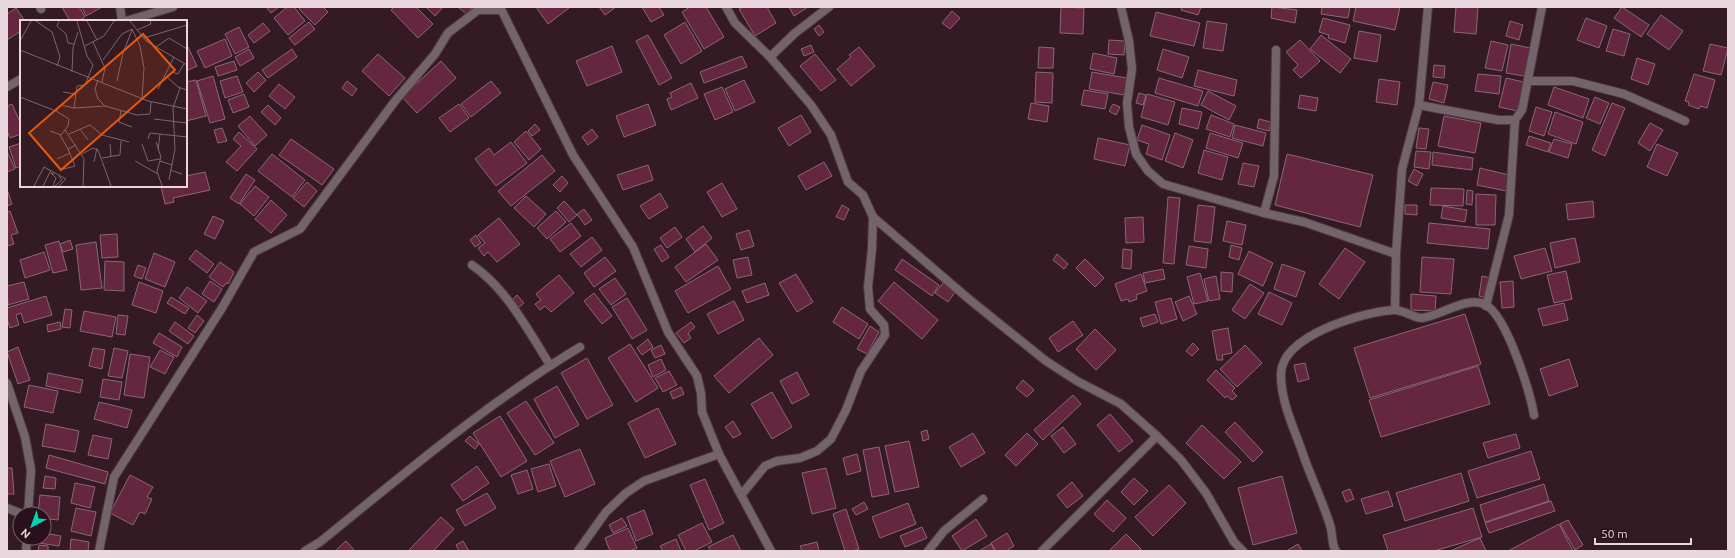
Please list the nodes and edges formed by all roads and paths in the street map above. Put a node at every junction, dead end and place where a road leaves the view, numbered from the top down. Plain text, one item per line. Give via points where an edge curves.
1 (120, 7) edge
2 (173, 7) edge
3 (726, 7) edge
4 (829, 7) edge
5 (1121, 7) edge
6 (1428, 7) edge
7 (1542, 7) edge
8 (500, 8) edge
9 (122, 20) edge
10 (129, 20) edge
11 (1276, 50) dead end
12 (770, 57) junction
13 (20, 80) edge
14 (1528, 81) junction
15 (7, 87) edge
16 (1419, 105) junction
17 (1515, 120) junction
18 (1685, 121) dead end
19 (1264, 213) junction
20 (873, 217) junction
21 (1396, 254) junction
22 (472, 265) dead end
23 (1486, 306) junction
24 (1395, 309) junction
25 (580, 347) dead end
26 (550, 365) junction
27 (7, 383) edge
28 (1534, 415) dead end
29 (1157, 436) junction
30 (719, 454) junction
31 (742, 494) junction
32 (983, 499) dead end
33 (29, 506) edge
34 (1333, 550) edge
35 (99, 551) edge
36 (305, 551) edge
37 (578, 551) edge
38 (771, 551) edge
39 (928, 551) edge
40 (1044, 551) edge
41 (1243, 551) edge

1 - 9 street
2 - 10 street
3 - 12 street via 735,23
4 - 12 street via 795,33
5 - 19 street via 1132,69 1127,103 1129,127 1136,154 1148,171 1163,184
6 - 16 street
7 - 14 street
8 - 30 street via 573,155 633,247 668,332 697,376 702,412
8 - 35 street via 478,10 448,33 435,54 395,102 300,229 254,252 114,477
11 - 19 street via 1274,176
12 - 20 street via 811,105 831,135 848,182 863,195
13 - 15 street
14 - 17 street via 1522,110
14 - 18 street via 1573,81 1624,94
16 - 17 street via 1498,120
16 - 21 street via 1402,169
17 - 23 street via 1509,215
19 - 21 street via 1304,222
20 - 29 street via 1046,361 1121,404
20 - 31 street via 868,294 870,309 884,325 885,335 861,371 832,439 817,451 800,458 777,461 765,466
21 - 24 street
22 - 26 street via 488,276 524,322
23 - 24 street via 1475,302 1422,318
23 - 28 street via 1496,314 1513,348 1531,396
24 - 34 street via 1339,322 1308,336 1288,355 1281,371 1284,399 1331,526
25 - 26 street
26 - 36 street via 479,414 320,542
27 - 33 street via 25,437 31,470
29 - 40 street
29 - 41 street via 1181,460 1202,488 1234,542
30 - 31 street
30 - 37 street via 644,481 626,493 606,512
31 - 38 street
32 - 39 street via 944,531

